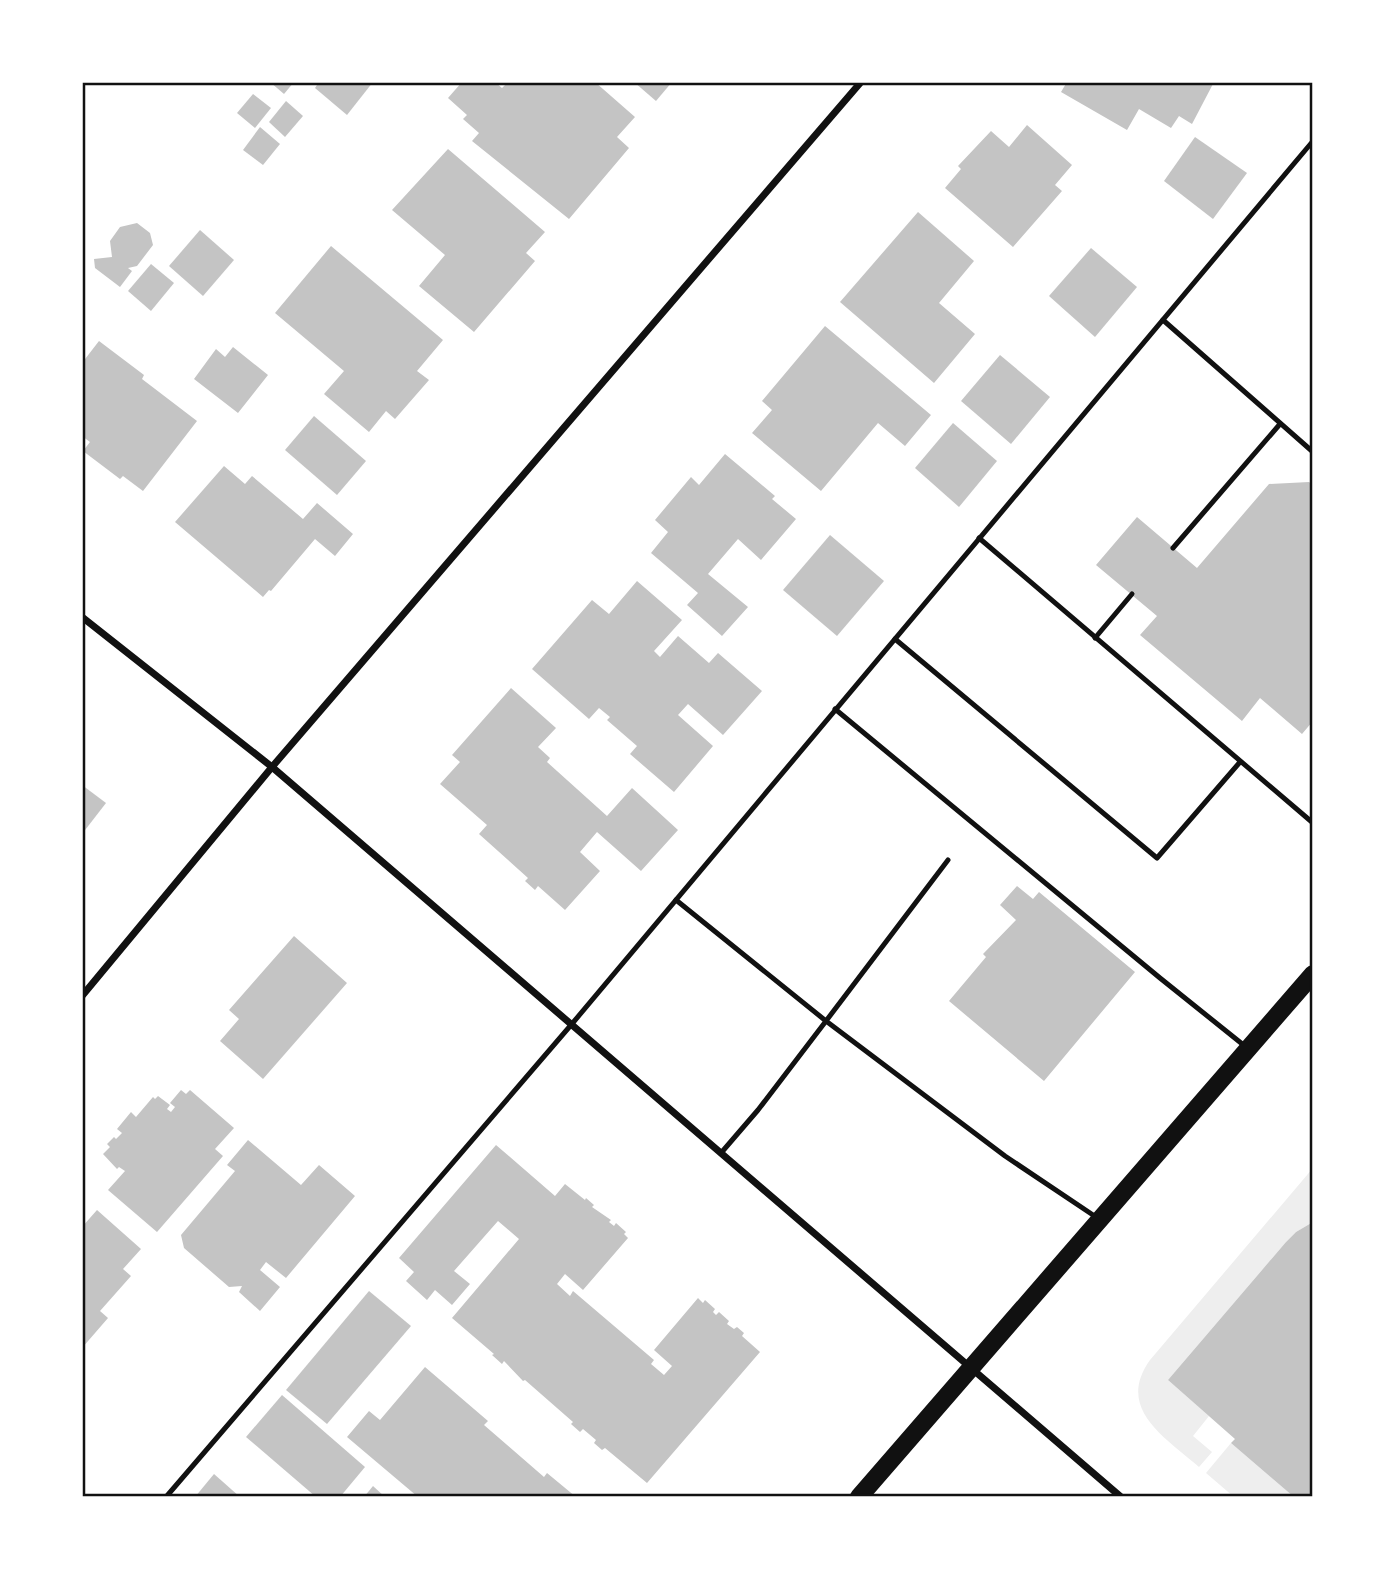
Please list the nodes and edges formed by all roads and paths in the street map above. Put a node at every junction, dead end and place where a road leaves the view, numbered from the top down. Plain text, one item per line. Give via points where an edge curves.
1 (861, 82) edge
2 (1313, 141) edge
3 (1163, 320) junction
4 (1280, 424) junction
5 (1313, 452) edge
6 (979, 538) junction
7 (1173, 548) dead end
8 (1132, 594) dead end
9 (82, 617) edge
10 (1095, 638) junction
11 (895, 639) junction
12 (835, 709) junction
13 (1240, 762) junction
14 (272, 767) junction
15 (1313, 823) edge
16 (948, 860) dead end
17 (676, 900) junction
18 (1313, 974) edge
19 (82, 996) edge
20 (826, 1021) junction
21 (571, 1025) junction
22 (1247, 1048) junction
23 (720, 1153) junction
24 (1098, 1219) junction
25 (972, 1367) junction
26 (166, 1497) edge
27 (859, 1497) edge
28 (1121, 1497) edge

1 - 14 street
2 - 3 lane
3 - 4 lane
3 - 6 lane
4 - 5 lane
4 - 7 lane
6 - 10 lane
6 - 11 lane
8 - 10 lane
9 - 14 street
10 - 13 lane
11 - 12 lane
11 - 13 lane via 1157,858
12 - 17 lane
12 - 22 lane
13 - 15 lane
14 - 19 street
14 - 21 street
16 - 20 lane
17 - 20 lane
17 - 21 lane
18 - 22 main road
20 - 23 lane
20 - 24 lane via 1005,1156
21 - 23 street
21 - 26 lane
22 - 24 main road
23 - 25 street
24 - 25 main road
25 - 27 main road
25 - 28 street

